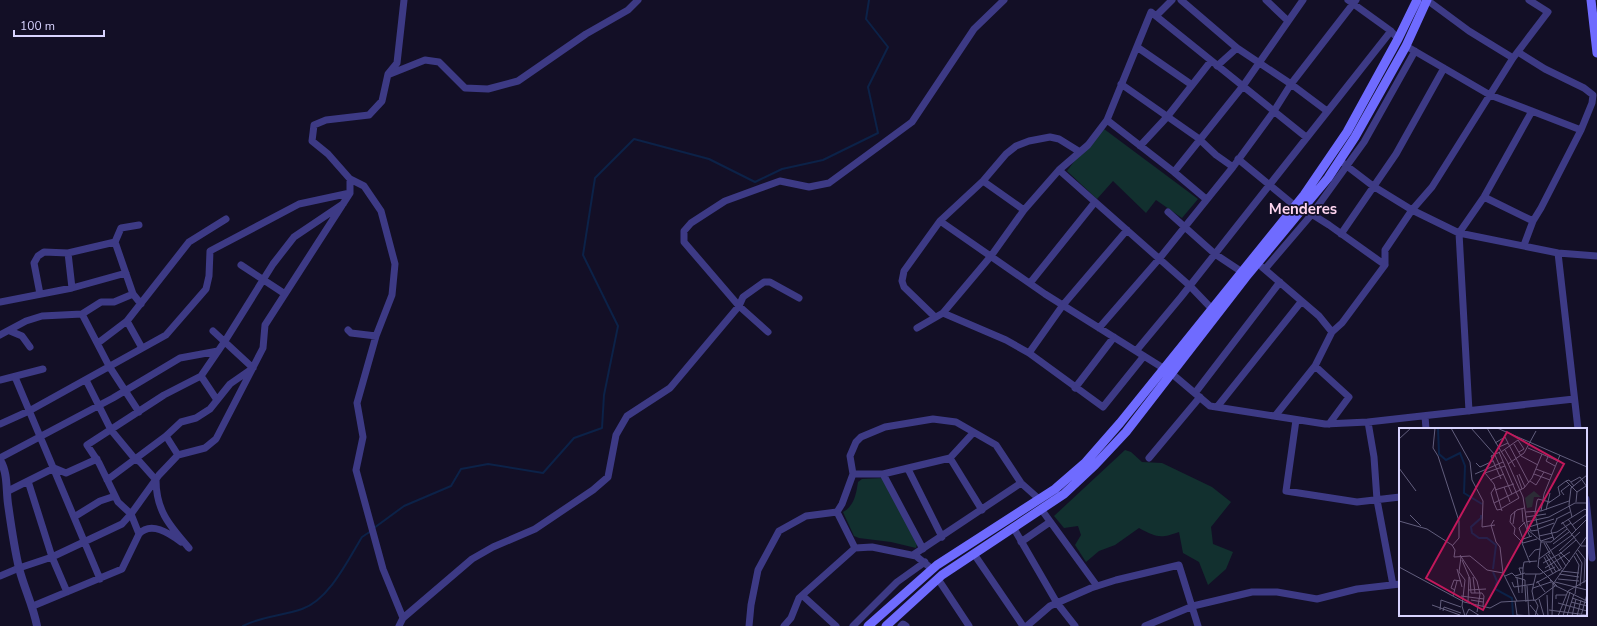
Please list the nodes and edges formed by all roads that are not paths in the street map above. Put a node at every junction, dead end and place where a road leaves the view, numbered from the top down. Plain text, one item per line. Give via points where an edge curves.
1 (404, 0) edge
2 (638, 0) edge
3 (1004, 0) edge
4 (1172, 0) edge
5 (1181, 0) edge
6 (1266, 0) edge
7 (1304, 0) edge
8 (1417, 0) edge
9 (1427, 0) edge
10 (1529, 0) edge
11 (1591, 0) edge
12 (1353, 2) edge
13 (1156, 16) junction
14 (1288, 21) junction
15 (1390, 31) junction
16 (1398, 40) junction
17 (1406, 46) junction
18 (1137, 47) junction
19 (1237, 48) junction
20 (1415, 51) junction
21 (1597, 53) edge
22 (1515, 55) junction
23 (1258, 62) junction
24 (1214, 63) junction
25 (1444, 68) junction
26 (388, 74) junction
27 (1122, 84) junction
28 (1291, 84) junction
29 (1192, 85) junction
30 (1243, 86) junction
31 (1490, 94) junction
32 (1274, 111) junction
33 (1326, 111) junction
34 (1532, 111) junction
35 (1167, 117) junction
36 (1107, 120) junction
37 (1581, 130) junction
38 (1306, 137) junction
39 (1200, 140) junction
40 (1140, 146) junction
41 (1080, 152) junction
42 (1238, 159) junction
43 (1343, 163) junction
44 (1233, 167) junction
45 (1059, 170) junction
46 (1174, 172) junction
47 (350, 179) junction
48 (983, 181) junction
49 (1268, 185) junction
50 (1373, 186) junction
51 (350, 193) junction
52 (1484, 197) junction
53 (1206, 199) junction
54 (1095, 202) junction
55 (343, 204) junction
56 (1299, 207) junction
57 (1024, 210) junction
58 (1412, 210) junction
59 (1168, 212) dead end
60 (1312, 214) junction
61 (226, 219) dead end
62 (940, 221) junction
63 (1532, 221) junction
64 (138, 225) dead end
65 (1184, 226) junction
66 (1127, 230) junction
67 (1459, 232) junction
68 (1341, 234) junction
69 (115, 242) junction
70 (1524, 245) junction
71 (1558, 252) junction
72 (68, 253) junction
73 (1215, 254) junction
74 (991, 256) junction
75 (1597, 256) edge
76 (1159, 258) junction
77 (1257, 263) junction
78 (241, 264) dead end
79 (1385, 265) junction
80 (1265, 269) junction
81 (126, 272) junction
82 (1242, 272) junction
83 (263, 278) junction
84 (1280, 282) junction
85 (1030, 283) junction
86 (1190, 286) junction
87 (72, 288) junction
88 (40, 294) junction
89 (133, 294) junction
90 (285, 294) junction
91 (799, 298) dead end
92 (0, 302) edge
93 (1301, 302) junction
94 (141, 304) junction
95 (1062, 305) junction
96 (738, 306) junction
97 (1212, 309) junction
98 (942, 313) junction
99 (82, 314) junction
100 (935, 317) junction
101 (127, 321) junction
102 (917, 328) dead end
103 (1099, 328) junction
104 (348, 330) dead end
105 (10, 331) junction
106 (213, 331) dead end
107 (768, 332) dead end
108 (1332, 332) junction
109 (0, 335) edge
110 (376, 336) junction
111 (1114, 337) junction
112 (225, 341) junction
113 (98, 343) junction
114 (30, 346) dead end
115 (142, 348) junction
116 (218, 351) junction
117 (1136, 351) junction
118 (1029, 353) junction
119 (1144, 356) junction
120 (109, 366) junction
121 (1314, 366) junction
122 (253, 368) junction
123 (43, 369) dead end
124 (1167, 371) junction
125 (201, 376) junction
126 (15, 377) junction
127 (0, 380) edge
128 (86, 380) junction
129 (1075, 388) junction
130 (125, 391) junction
131 (1197, 395) junction
132 (1574, 399) junction
133 (217, 400) junction
134 (99, 405) junction
135 (1217, 407) junction
136 (30, 411) junction
137 (1468, 411) junction
138 (139, 412) junction
139 (1275, 416) junction
140 (1425, 416) junction
141 (1296, 420) junction
142 (1368, 422) junction
143 (0, 424) edge
144 (1329, 424) junction
145 (1426, 428) edge
146 (1578, 428) edge
147 (111, 430) junction
148 (973, 433) junction
149 (40, 436) junction
150 (166, 436) junction
151 (178, 455) junction
152 (950, 458) junction
153 (1149, 458) dead end
154 (0, 459) edge
155 (97, 459) junction
156 (135, 459) junction
157 (54, 468) junction
158 (908, 469) junction
159 (853, 474) junction
160 (883, 474) junction
161 (107, 480) junction
162 (156, 480) junction
163 (28, 481) junction
164 (1022, 483) junction
165 (8, 491) junction
166 (115, 496) junction
167 (1399, 497) edge
168 (1039, 499) junction
169 (1377, 500) junction
170 (1041, 508) junction
171 (1587, 509) edge
172 (982, 510) junction
173 (837, 512) junction
174 (131, 514) junction
175 (74, 517) junction
176 (1050, 522) junction
177 (1013, 527) junction
178 (139, 534) junction
179 (942, 537) junction
180 (84, 542) junction
181 (1021, 542) junction
182 (855, 548) junction
183 (922, 549) junction
184 (974, 554) junction
185 (913, 555) junction
186 (52, 557) junction
187 (1592, 558) edge
188 (925, 562) junction
189 (19, 568) junction
190 (932, 569) junction
191 (0, 576) edge
192 (100, 579) junction
193 (938, 579) junction
194 (1396, 584) edge
195 (1097, 586) junction
196 (67, 592) junction
197 (802, 596) junction
198 (1057, 603) junction
199 (33, 606) junction
200 (1193, 606) junction
201 (402, 618) junction
202 (37, 626) edge
203 (400, 626) edge
204 (749, 626) edge
205 (784, 626) edge
206 (836, 626) edge
207 (853, 626) edge
208 (868, 626) edge
209 (886, 626) edge
210 (901, 626) edge
211 (906, 626) edge
212 (969, 626) edge
213 (1023, 626) edge
214 (1027, 626) edge
215 (1075, 626) edge
216 (1145, 626) edge
217 (1198, 626) edge

1 - 26 street via 397,63
2 - 26 street via 628,10 586,34 518,81 488,89 465,88 439,62 425,60
3 - 96 street via 974,29 912,122 829,183 809,187 780,181 726,201 691,223 684,231 684,242
4 - 13 street
5 - 19 street
6 - 14 street
7 - 14 street
8 - 16 main road
9 - 17 main road
9 - 22 street via 1469,30
10 - 22 street via 1548,12
11 - 21 main road
12 - 15 street
12 - 28 street
13 - 18 street via 1151,12
13 - 24 street
14 - 23 street
15 - 16 street
15 - 33 street
16 - 56 main road via 1347,132
17 - 20 street
17 - 43 main road
18 - 27 street
18 - 29 street
19 - 23 street
19 - 24 street
20 - 25 street
20 - 43 street via 1364,142
22 - 31 street
22 - 37 street via 1584,88 1593,95
23 - 28 street
23 - 30 street
24 - 29 street
24 - 30 street
25 - 31 street
25 - 50 street via 1396,154
26 - 47 street via 382,102 369,114 326,120 314,125 312,140
27 - 35 street
27 - 36 street
28 - 32 street
28 - 33 street
29 - 35 street
30 - 32 street
30 - 39 street
31 - 34 street
31 - 58 street via 1432,186
32 - 38 street
32 - 42 street
33 - 38 street
34 - 37 street
34 - 52 street
35 - 39 street
35 - 40 street
36 - 40 street
36 - 41 street
37 - 63 street
38 - 49 street
39 - 44 street
39 - 46 street
40 - 46 street
41 - 45 street
41 - 48 street via 1059,139 1050,137 1029,141 1016,146 1006,154
42 - 44 street
42 - 49 street
43 - 50 street
43 - 56 main road
43 - 60 street
44 - 53 street
45 - 54 street
45 - 57 street
46 - 53 street
47 - 51 street
47 - 110 street via 364,186 381,211 395,264 392,295
48 - 57 street
48 - 62 street
49 - 56 street
49 - 73 street
50 - 58 street
50 - 68 street
51 - 55 street
51 - 115 street via 299,204 210,251 210,276 206,289 166,335
52 - 63 street
52 - 67 street
53 - 65 street
54 - 66 street
54 - 85 street
55 - 83 street via 294,237
55 - 90 street
56 - 60 street
56 - 77 main road
56 - 82 main road
57 - 74 street
58 - 67 street
58 - 79 street via 1385,250
59 - 65 street
60 - 68 street
60 - 80 street
61 - 94 street via 189,242
62 - 74 street
62 - 100 street via 904,271 902,280 904,287
63 - 70 street
64 - 69 street via 121,228
65 - 73 street
65 - 76 street
66 - 76 street
66 - 95 street
67 - 70 street
67 - 137 street
68 - 79 street
69 - 72 street
69 - 81 street
70 - 71 street
71 - 75 street
71 - 132 street
72 - 87 street
72 - 88 street via 44,252 38,256 34,263
73 - 82 street
73 - 86 street
74 - 85 street
74 - 98 street
76 - 86 street
76 - 103 street
77 - 80 street
77 - 124 main road
78 - 83 street
79 - 108 street via 1342,323
80 - 84 street
81 - 87 street
81 - 89 street
82 - 97 main road
83 - 90 street
83 - 112 street
84 - 93 street
84 - 131 street
85 - 95 street
86 - 97 street
86 - 117 street
87 - 88 street
88 - 92 street
89 - 94 street
89 - 99 street via 114,302 101,302
90 - 122 street via 265,325 263,348
91 - 96 street via 770,282 764,282 742,297
93 - 108 street via 1319,316
93 - 135 street
94 - 101 street
95 - 103 street
95 - 118 street
96 - 107 street
96 - 201 street via 670,388 627,416 616,435 608,477 535,529 472,559
97 - 124 main road
98 - 100 street
98 - 118 street via 1006,340
99 - 105 street via 42,316 26,321
99 - 113 street
100 - 102 street
101 - 113 street
101 - 115 street
103 - 111 street
104 - 110 street
105 - 109 street
105 - 114 street via 22,336
106 - 112 street
108 - 121 street
110 - 201 street via 357,403 363,437 356,470 383,569
111 - 117 street
111 - 129 street
112 - 116 street
112 - 122 street
113 - 120 street
115 - 120 street
116 - 125 street
116 - 130 street via 180,358
117 - 119 street
118 - 129 street
119 - 124 street
119 - 129 street via 1103,407
120 - 128 street
120 - 130 street
121 - 139 street
121 - 144 street via 1349,397
122 - 133 street via 230,384
122 - 151 street via 216,439 205,448
123 - 126 street
124 - 131 street
124 - 168 main road via 1084,463 1055,489
124 - 170 main road via 1126,432 1064,494
125 - 133 street
125 - 138 street via 164,395
126 - 127 street
126 - 136 street
128 - 134 street
128 - 136 street
130 - 134 street
130 - 138 street
131 - 135 street via 1210,406
131 - 153 street
132 - 137 street
132 - 146 street
133 - 150 street via 210,409 196,418 181,422
134 - 147 street
134 - 149 street
135 - 139 street
136 - 143 street
136 - 149 street
137 - 140 street
138 - 147 street
139 - 141 street
140 - 142 street
140 - 145 street
141 - 144 street
141 - 169 street via 1286,491 1357,502
142 - 144 street
142 - 169 street
147 - 155 street via 87,445
147 - 156 street
148 - 152 street
148 - 159 street via 956,422 933,419 885,427 861,437 856,442 850,456
148 - 164 street via 996,445
149 - 154 street
149 - 157 street
150 - 151 street
150 - 156 street
151 - 162 street
152 - 158 street
152 - 172 street
154 - 165 street via 4,465
155 - 157 street via 66,473
155 - 161 street
156 - 161 street
156 - 162 street
157 - 163 street
157 - 175 street
158 - 160 street
158 - 179 street
159 - 160 street
159 - 173 street
160 - 183 street
161 - 166 street
162 - 174 street
162 - 178 street via 162,514 189,548 176,538 151,527
163 - 165 street
163 - 186 street
164 - 168 street
164 - 172 street
165 - 189 street
166 - 174 street
166 - 175 street via 100,501
167 - 169 street
168 - 190 main road
169 - 194 street
170 - 176 street
170 - 177 main road
171 - 187 street
172 - 179 street
173 - 182 street
173 - 204 street via 806,516 779,531 758,570
174 - 178 street
174 - 180 street via 122,524
175 - 180 street
176 - 181 street
176 - 195 street
177 - 181 street
177 - 184 main road
178 - 192 street via 122,569
179 - 183 street
180 - 186 street
180 - 192 street
181 - 198 street
182 - 185 street via 872,547
182 - 197 street
183 - 185 street
184 - 193 main road
184 - 213 street
185 - 188 street
186 - 189 street
186 - 196 street
188 - 190 street
188 - 207 street via 897,582
189 - 191 street
189 - 199 street
190 - 208 main road
192 - 196 street
193 - 209 main road
193 - 212 street
194 - 200 street via 1357,589 1317,599 1276,592 1252,592
195 - 198 street
195 - 200 street via 1179,565
196 - 199 street
197 - 205 street via 796,602 791,618
197 - 206 street
198 - 214 street
198 - 215 street
199 - 202 street
200 - 216 street
200 - 217 street
201 - 203 street
210 - 211 street

